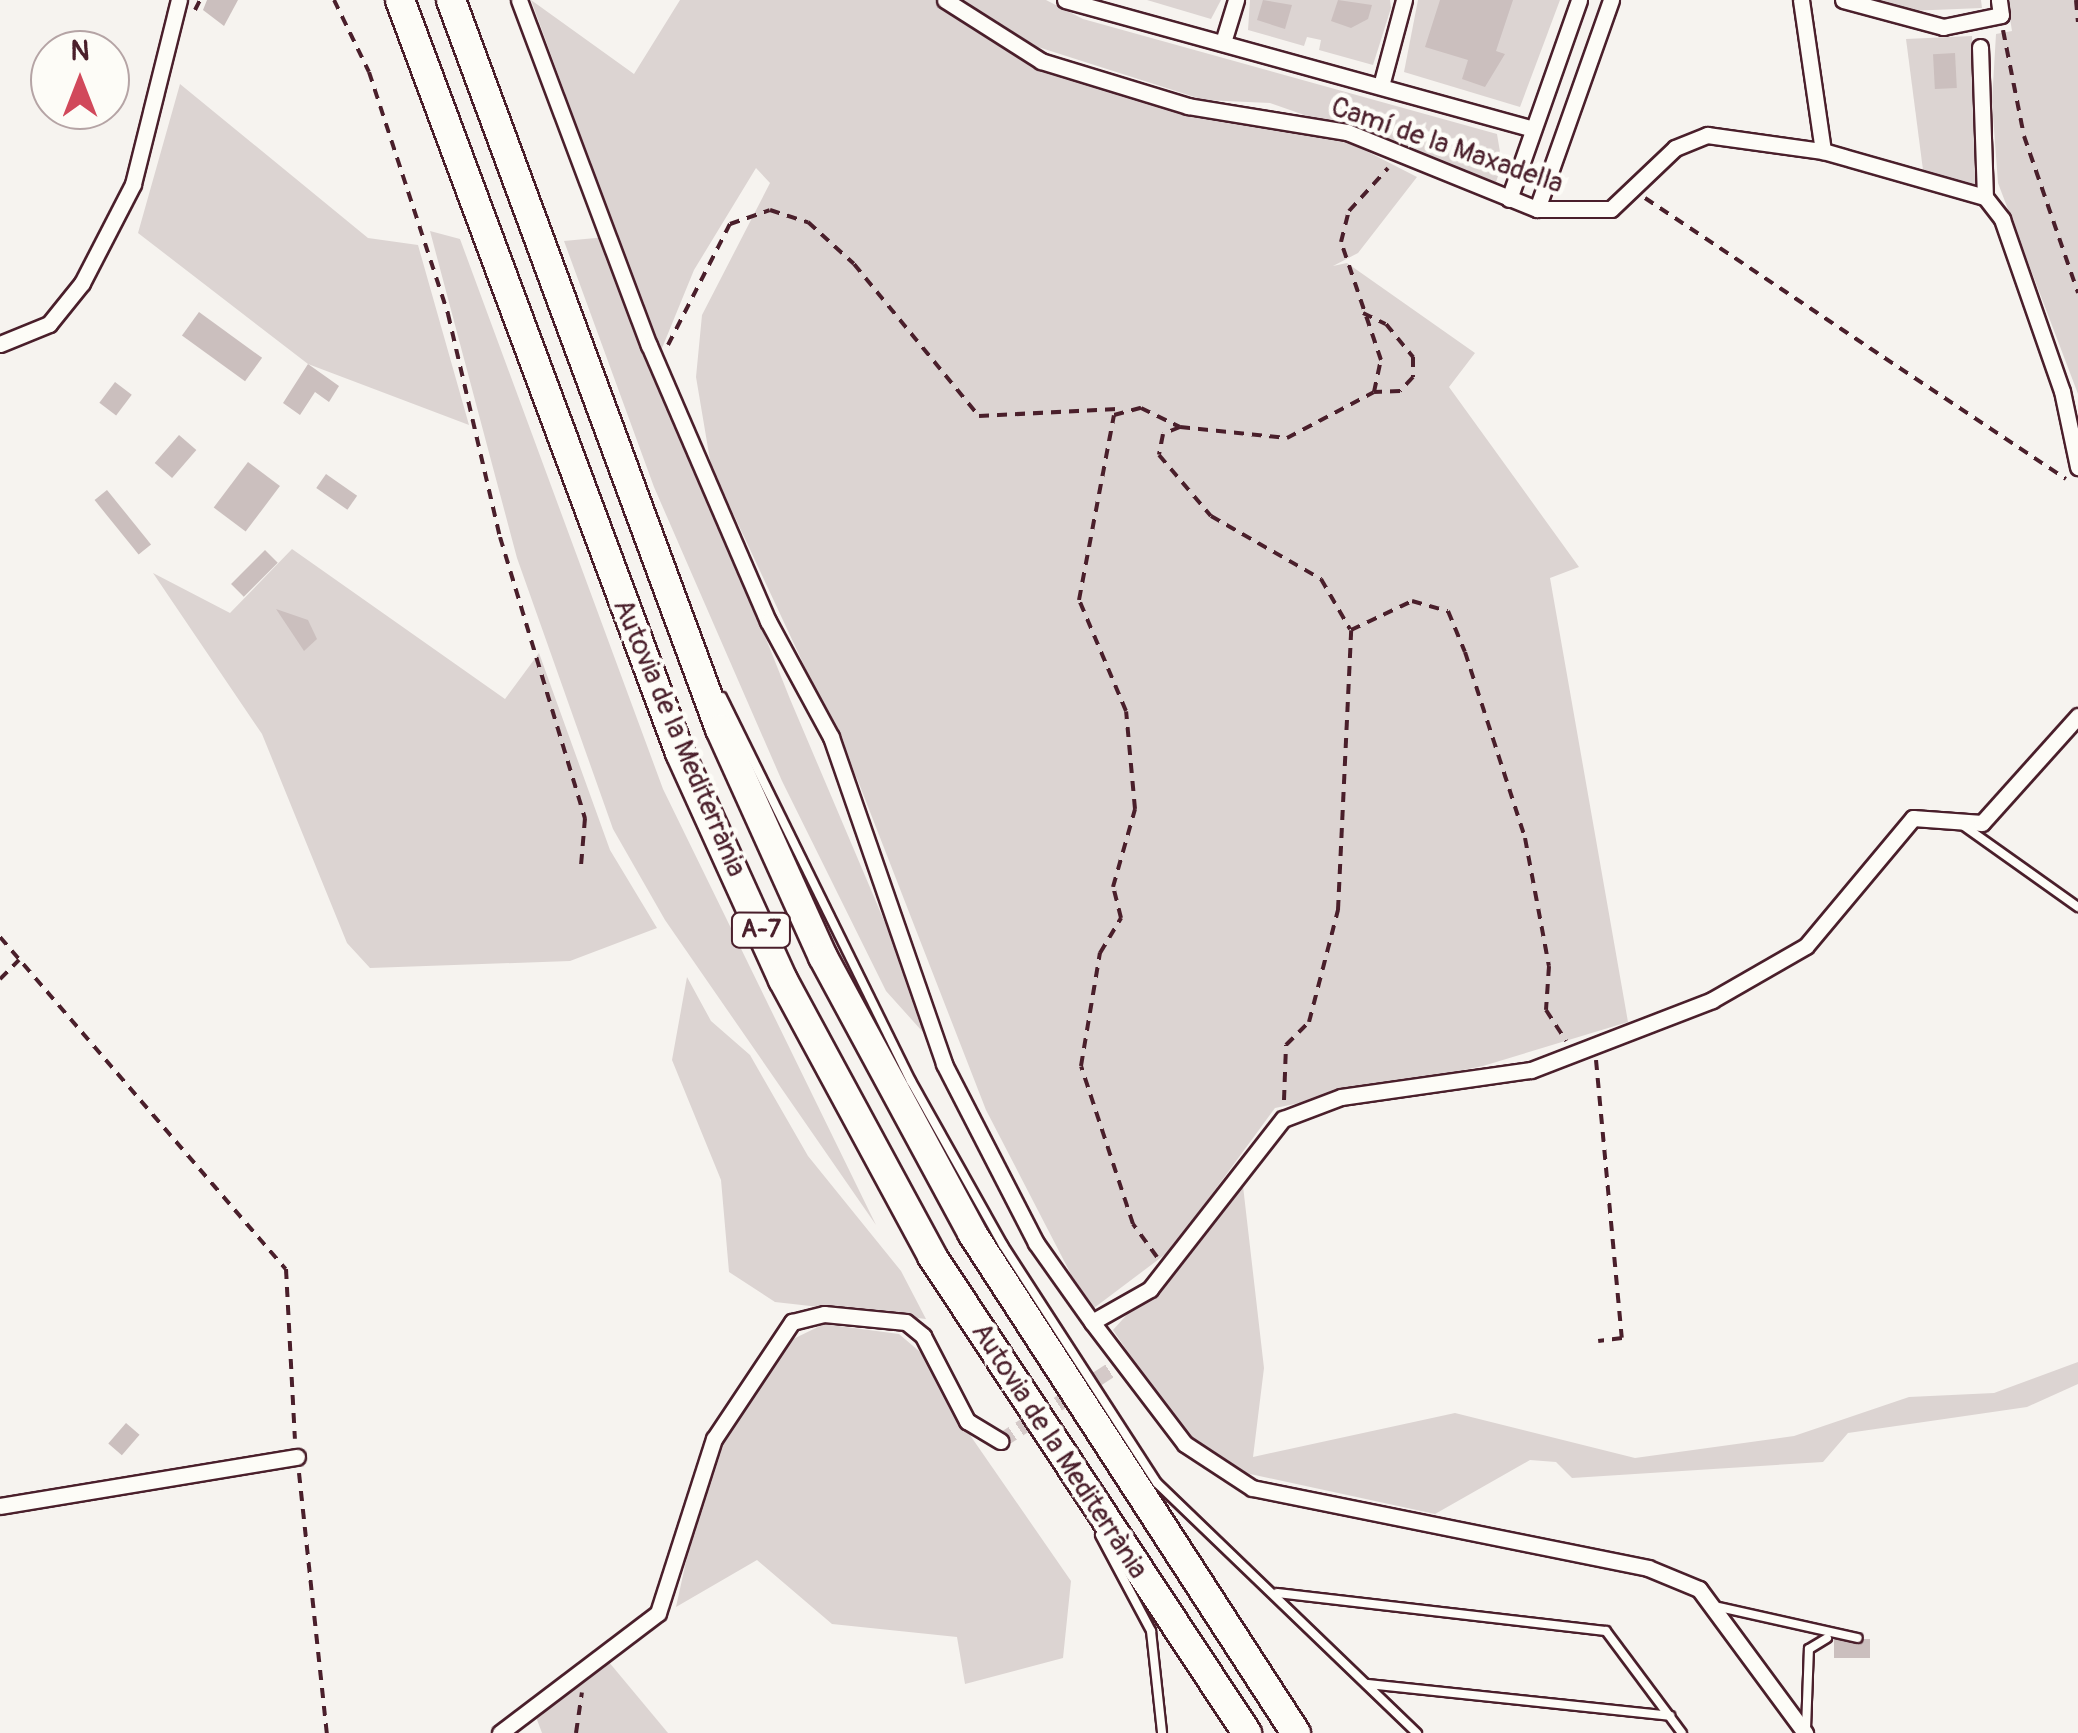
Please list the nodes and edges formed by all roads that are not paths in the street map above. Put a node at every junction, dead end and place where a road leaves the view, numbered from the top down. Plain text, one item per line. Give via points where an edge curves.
1 (179, 0) edge
2 (400, 0) edge
3 (451, 0) edge
4 (520, 0) edge
5 (945, 0) edge
6 (1065, 0) edge
7 (1236, 0) edge
8 (1404, 0) edge
9 (1579, 0) edge
10 (1611, 0) edge
11 (1801, 0) edge
12 (1843, 0) edge
13 (1098, 4) edge
14 (2000, 8) edge
15 (1224, 39) junction
16 (1980, 47) dead end
17 (1382, 82) junction
18 (1532, 129) junction
19 (1823, 151) junction
20 (1985, 196) junction
21 (1509, 200) junction
22 (1537, 209) junction
23 (0, 344) edge
24 (2078, 468) edge
25 (642, 526) junction
26 (2078, 716) edge
27 (1964, 826) junction
28 (2078, 907) edge
29 (1092, 1322) junction
30 (1008, 1374) junction
31 (1000, 1442) dead end
32 (297, 1458) road end
33 (0, 1506) edge
34 (1271, 1592) junction
35 (1719, 1607) junction
36 (1829, 1638) junction
37 (1858, 1638) dead end
38 (1367, 1684) junction
39 (1670, 1716) junction
40 (500, 1733) edge
41 (1162, 1733) edge
42 (1246, 1733) edge
43 (1296, 1733) edge
44 (1417, 1733) edge
45 (1682, 1733) edge
46 (1806, 1733) edge

1 - 23 street via 133,184 82,283 48,324
2 - 30 highway, Autovia de la Mediterrània / A-7 via 680,753 783,980 932,1256
3 - 25 highway, Autovia de la Mediterrània / A-7
4 - 29 street via 657,361 768,622 831,737 944,1064 1036,1243
5 - 21 street, Camí de la Maxadella via 1041,61 1188,106 1347,132
6 - 13 street
7 - 15 street
8 - 17 street
9 - 18 street
10 - 22 street
11 - 19 street
12 - 14 street via 1943,27
13 - 15 street
15 - 17 street
16 - 20 street
17 - 18 street
18 - 21 street
19 - 20 street, Camí de la Maxadella
19 - 22 street, Camí de la Maxadella via 1707,135 1675,148 1633,190 1590,215
20 - 24 street via 2002,219 2062,391
21 - 22 street, Camí de la Maxadella
25 - 34 lane via 848,964 1003,1245 1158,1482
25 - 43 highway, Autovia de la Mediterrània / A-7 via 720,730 823,957 963,1216
26 - 27 street via 1982,824
27 - 28 lane
27 - 29 street via 1914,818 1806,946 1595,1051 1340,1097 1283,1119 1168,1267
29 - 35 street via 1185,1444 1252,1488 1648,1568
30 - 41 lane via 1150,1631
30 - 42 highway, Autovia de la Mediterrània / A-7
31 - 40 street via 967,1421 923,1336 906,1322 824,1314 792,1322 714,1439 684,1512 666,1601
32 - 33 street
34 - 38 lane
34 - 39 lane via 1606,1631
35 - 36 lane
35 - 46 street
36 - 37 lane
36 - 46 lane via 1809,1649
38 - 39 lane
38 - 44 lane
39 - 45 lane

